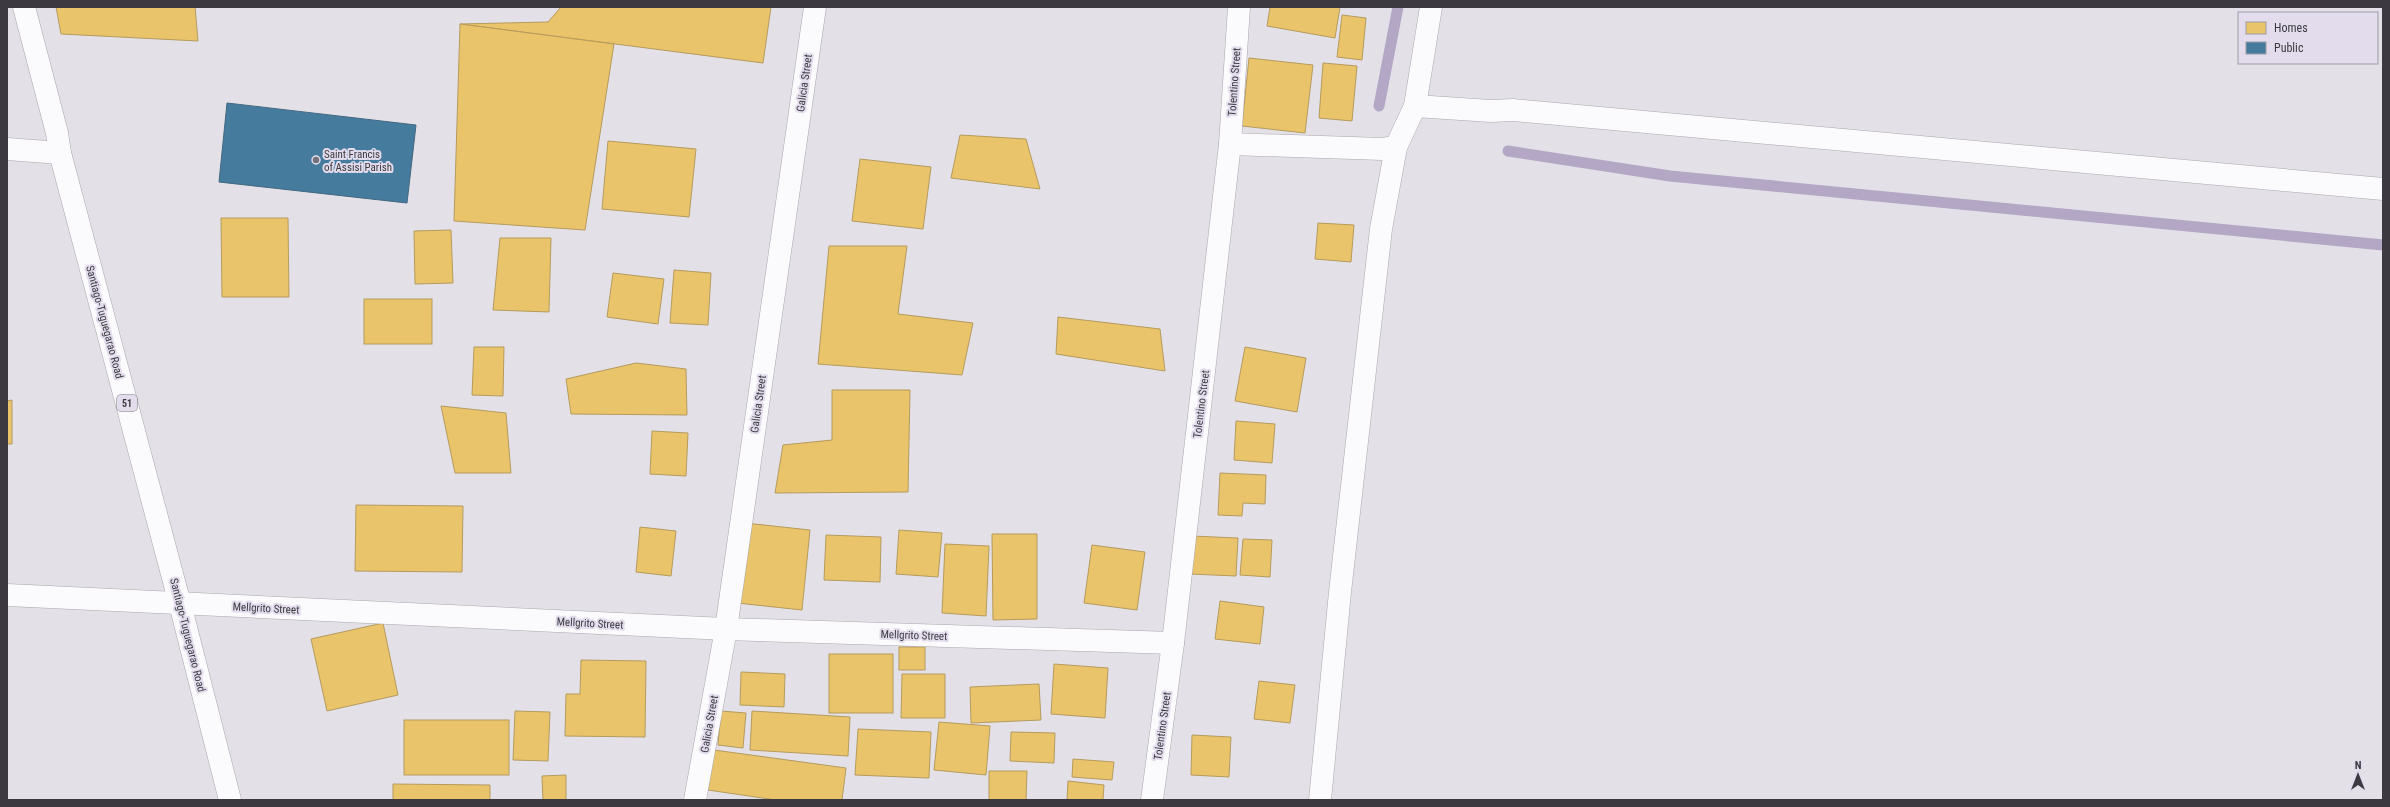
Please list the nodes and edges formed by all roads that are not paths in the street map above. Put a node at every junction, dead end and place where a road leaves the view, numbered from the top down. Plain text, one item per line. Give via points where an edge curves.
1 (24, 7) edge
2 (815, 7) edge
3 (1239, 7) edge
4 (1431, 7) edge
5 (1415, 106) junction
6 (1230, 144) junction
7 (1396, 147) junction
8 (7, 149) edge
9 (60, 153) junction
10 (2383, 189) edge
11 (7, 595) edge
12 (180, 604) junction
13 (726, 629) junction
14 (1173, 643) junction
15 (230, 800) edge
16 (695, 800) edge
17 (1152, 800) edge
18 (1320, 800) edge

1 - 9 main road, Santiago-Tuguegarao Road / 51
2 - 13 main road, Galicia Street
3 - 6 main road, Tolentino Street
4 - 5 main road
5 - 7 main road
5 - 10 main road via 1513,110
6 - 7 main road via 1382,149
6 - 14 main road, Tolentino Street
7 - 18 main road via 1381,229 1340,592
8 - 9 main road
9 - 12 main road, Santiago-Tuguegarao Road / 51
11 - 12 main road, Mellgrito Street
12 - 13 main road, Mellgrito Street
12 - 15 main road, Santiago-Tuguegarao Road / 51
13 - 14 main road, Mellgrito Street
13 - 16 main road, Galicia Street
14 - 17 main road, Tolentino Street

